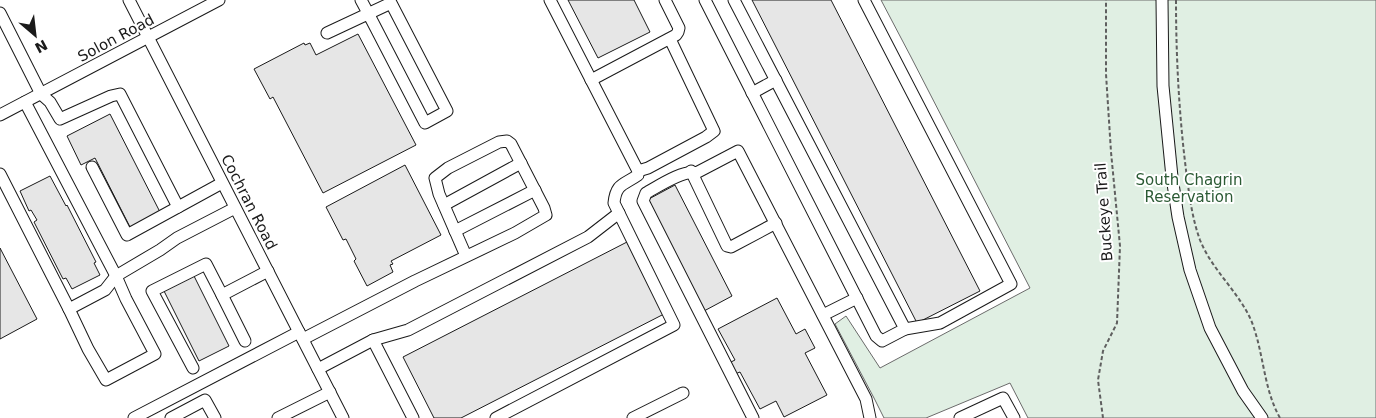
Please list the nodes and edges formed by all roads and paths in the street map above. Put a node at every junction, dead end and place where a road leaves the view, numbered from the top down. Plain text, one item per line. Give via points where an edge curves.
1 (129, 0) edge
2 (219, 0) edge
3 (361, 0) edge
4 (550, 0) edge
5 (665, 0) edge
6 (705, 0) edge
7 (734, 0) edge
8 (864, 0) edge
9 (1106, 0) edge
10 (1162, 0) edge
11 (1176, 0) edge
12 (0, 12) edge
13 (368, 14) junction
14 (327, 33) dead end
15 (148, 38) junction
16 (670, 39) junction
17 (591, 80) junction
18 (776, 80) junction
19 (752, 92) junction
20 (41, 94) junction
21 (26, 102) junction
22 (0, 115) edge
23 (521, 163) junction
24 (92, 167) dead end
25 (638, 171) junction
26 (690, 171) junction
27 (0, 174) edge
28 (222, 182) junction
29 (535, 190) junction
30 (444, 205) junction
31 (178, 208) junction
32 (236, 208) junction
33 (619, 213) junction
34 (776, 223) junction
35 (456, 231) junction
36 (466, 256) junction
37 (268, 272) junction
38 (116, 276) junction
39 (222, 295) junction
40 (857, 298) junction
41 (68, 309) junction
42 (824, 315) junction
43 (905, 330) junction
44 (301, 336) junction
45 (373, 340) junction
46 (246, 341) dead end
47 (193, 368) dead end
48 (318, 369) junction
49 (330, 392) junction
50 (683, 393) dead end
51 (134, 418) edge
52 (171, 418) edge
53 (215, 418) edge
54 (278, 418) edge
55 (343, 418) edge
56 (413, 418) edge
57 (496, 418) edge
58 (633, 418) edge
59 (753, 418) edge
60 (870, 418) edge
61 (960, 418) edge
62 (1014, 418) edge
63 (1103, 418) edge
64 (1262, 418) edge
65 (1280, 418) edge

1 - 15 street, Cochran Road
2 - 15 street, Solon Road
3 - 13 street
4 - 17 street
5 - 16 street via 679,28
6 - 19 street
7 - 18 street
8 - 43 street via 1011,284 940,323
9 - 63 path, Buckeye Trail via 1106,74 1120,246 1117,323 1103,351 1098,380
10 - 64 street via 1163,86 1171,167 1190,270 1210,328
11 - 65 path via 1180,119 1194,219 1210,259 1251,320 1271,399
12 - 20 street
13 - 13 street via 425,123 447,112 391,3
13 - 14 street
15 - 20 street, Solon Road
15 - 28 street, Cochran Road
16 - 17 street
16 - 25 street via 714,131
17 - 25 street
18 - 19 street
18 - 43 street
19 - 40 street
20 - 21 street, Solon Road
20 - 31 street via 60,119 120,94
21 - 22 street, Solon Road
21 - 38 street
23 - 29 street
23 - 30 street
23 - 30 street via 507,140 448,168 435,178
24 - 31 street via 127,235
25 - 33 street via 638,175 620,185 615,192 614,202
26 - 34 street via 696,172 738,151
26 - 34 street via 727,246 731,247
26 - 59 street via 646,193 643,201
27 - 41 street
28 - 31 street
28 - 32 street, Cochran Road
29 - 35 street
29 - 36 street via 546,215
30 - 35 street
32 - 37 street, Cochran Road
32 - 38 street via 177,238
33 - 45 street via 579,242 408,330
33 - 57 street via 674,325
34 - 42 street
35 - 36 street
36 - 44 street
37 - 39 street
37 - 44 street, Cochran Road
38 - 41 street via 105,290
38 - 41 street via 155,354 106,380
39 - 46 street
39 - 47 street via 206,264 152,291
40 - 42 street
40 - 43 street via 876,336 882,341
42 - 60 street via 866,400
44 - 48 street, Cochran Road
44 - 51 street
45 - 48 street
45 - 56 street
48 - 49 street, Cochran Road
49 - 54 street
49 - 55 street, Cochran Road
50 - 58 street
52 - 53 street via 205,400
61 - 62 street via 1003,398

